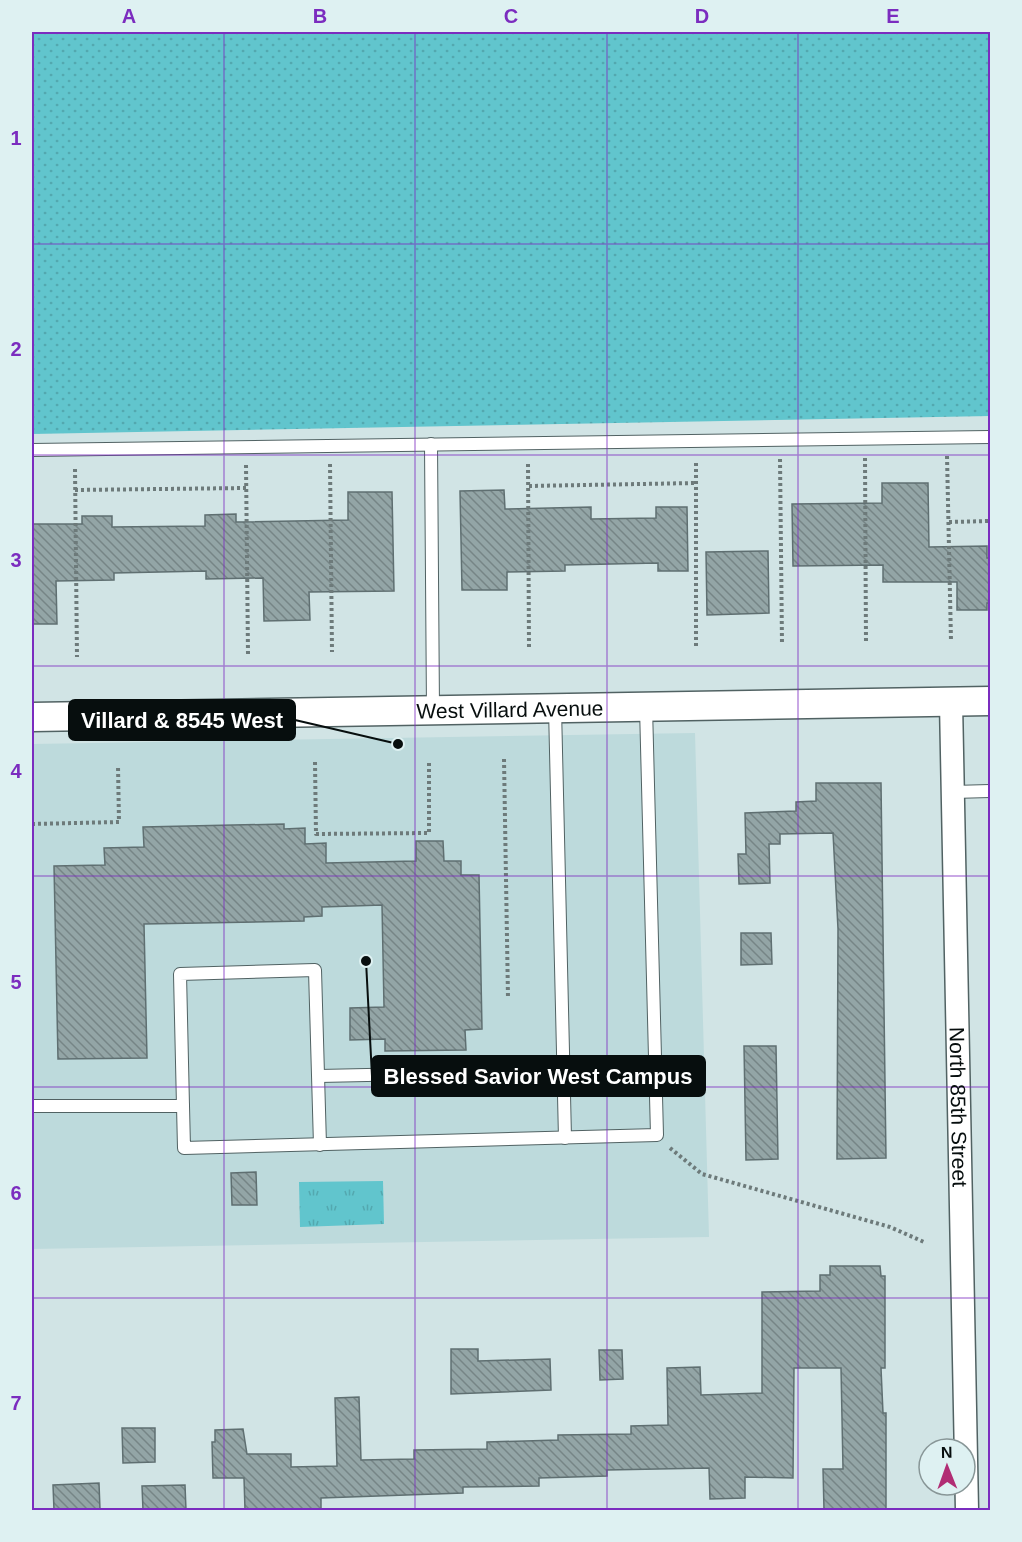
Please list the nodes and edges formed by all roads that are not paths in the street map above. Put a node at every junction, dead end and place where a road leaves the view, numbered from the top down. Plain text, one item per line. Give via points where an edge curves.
1 (990, 436) edge
2 (431, 444) junction
3 (32, 450) edge
4 (990, 701) edge
5 (951, 702) junction
6 (646, 707) junction
7 (555, 708) junction
8 (433, 711) junction
9 (32, 717) edge
10 (990, 791) edge
11 (953, 792) junction
12 (563, 1071) junction
13 (319, 1076) junction
14 (32, 1106) edge
15 (183, 1106) junction
16 (565, 1138) junction
17 (320, 1145) junction
18 (967, 1510) edge

1 - 2 lane
2 - 3 lane
2 - 8 lane
4 - 5 street, West Villard Avenue
5 - 6 street, West Villard Avenue
5 - 11 street, North 85th Street
6 - 7 street, West Villard Avenue
6 - 16 lane via 657,1135
7 - 8 street, West Villard Avenue
7 - 12 lane
8 - 9 street, West Villard Avenue
10 - 11 lane
11 - 18 street, North 85th Street
12 - 13 lane
12 - 16 lane
13 - 15 lane via 315,970 180,974
13 - 17 lane
14 - 15 lane
15 - 17 lane via 184,1148
16 - 17 lane

